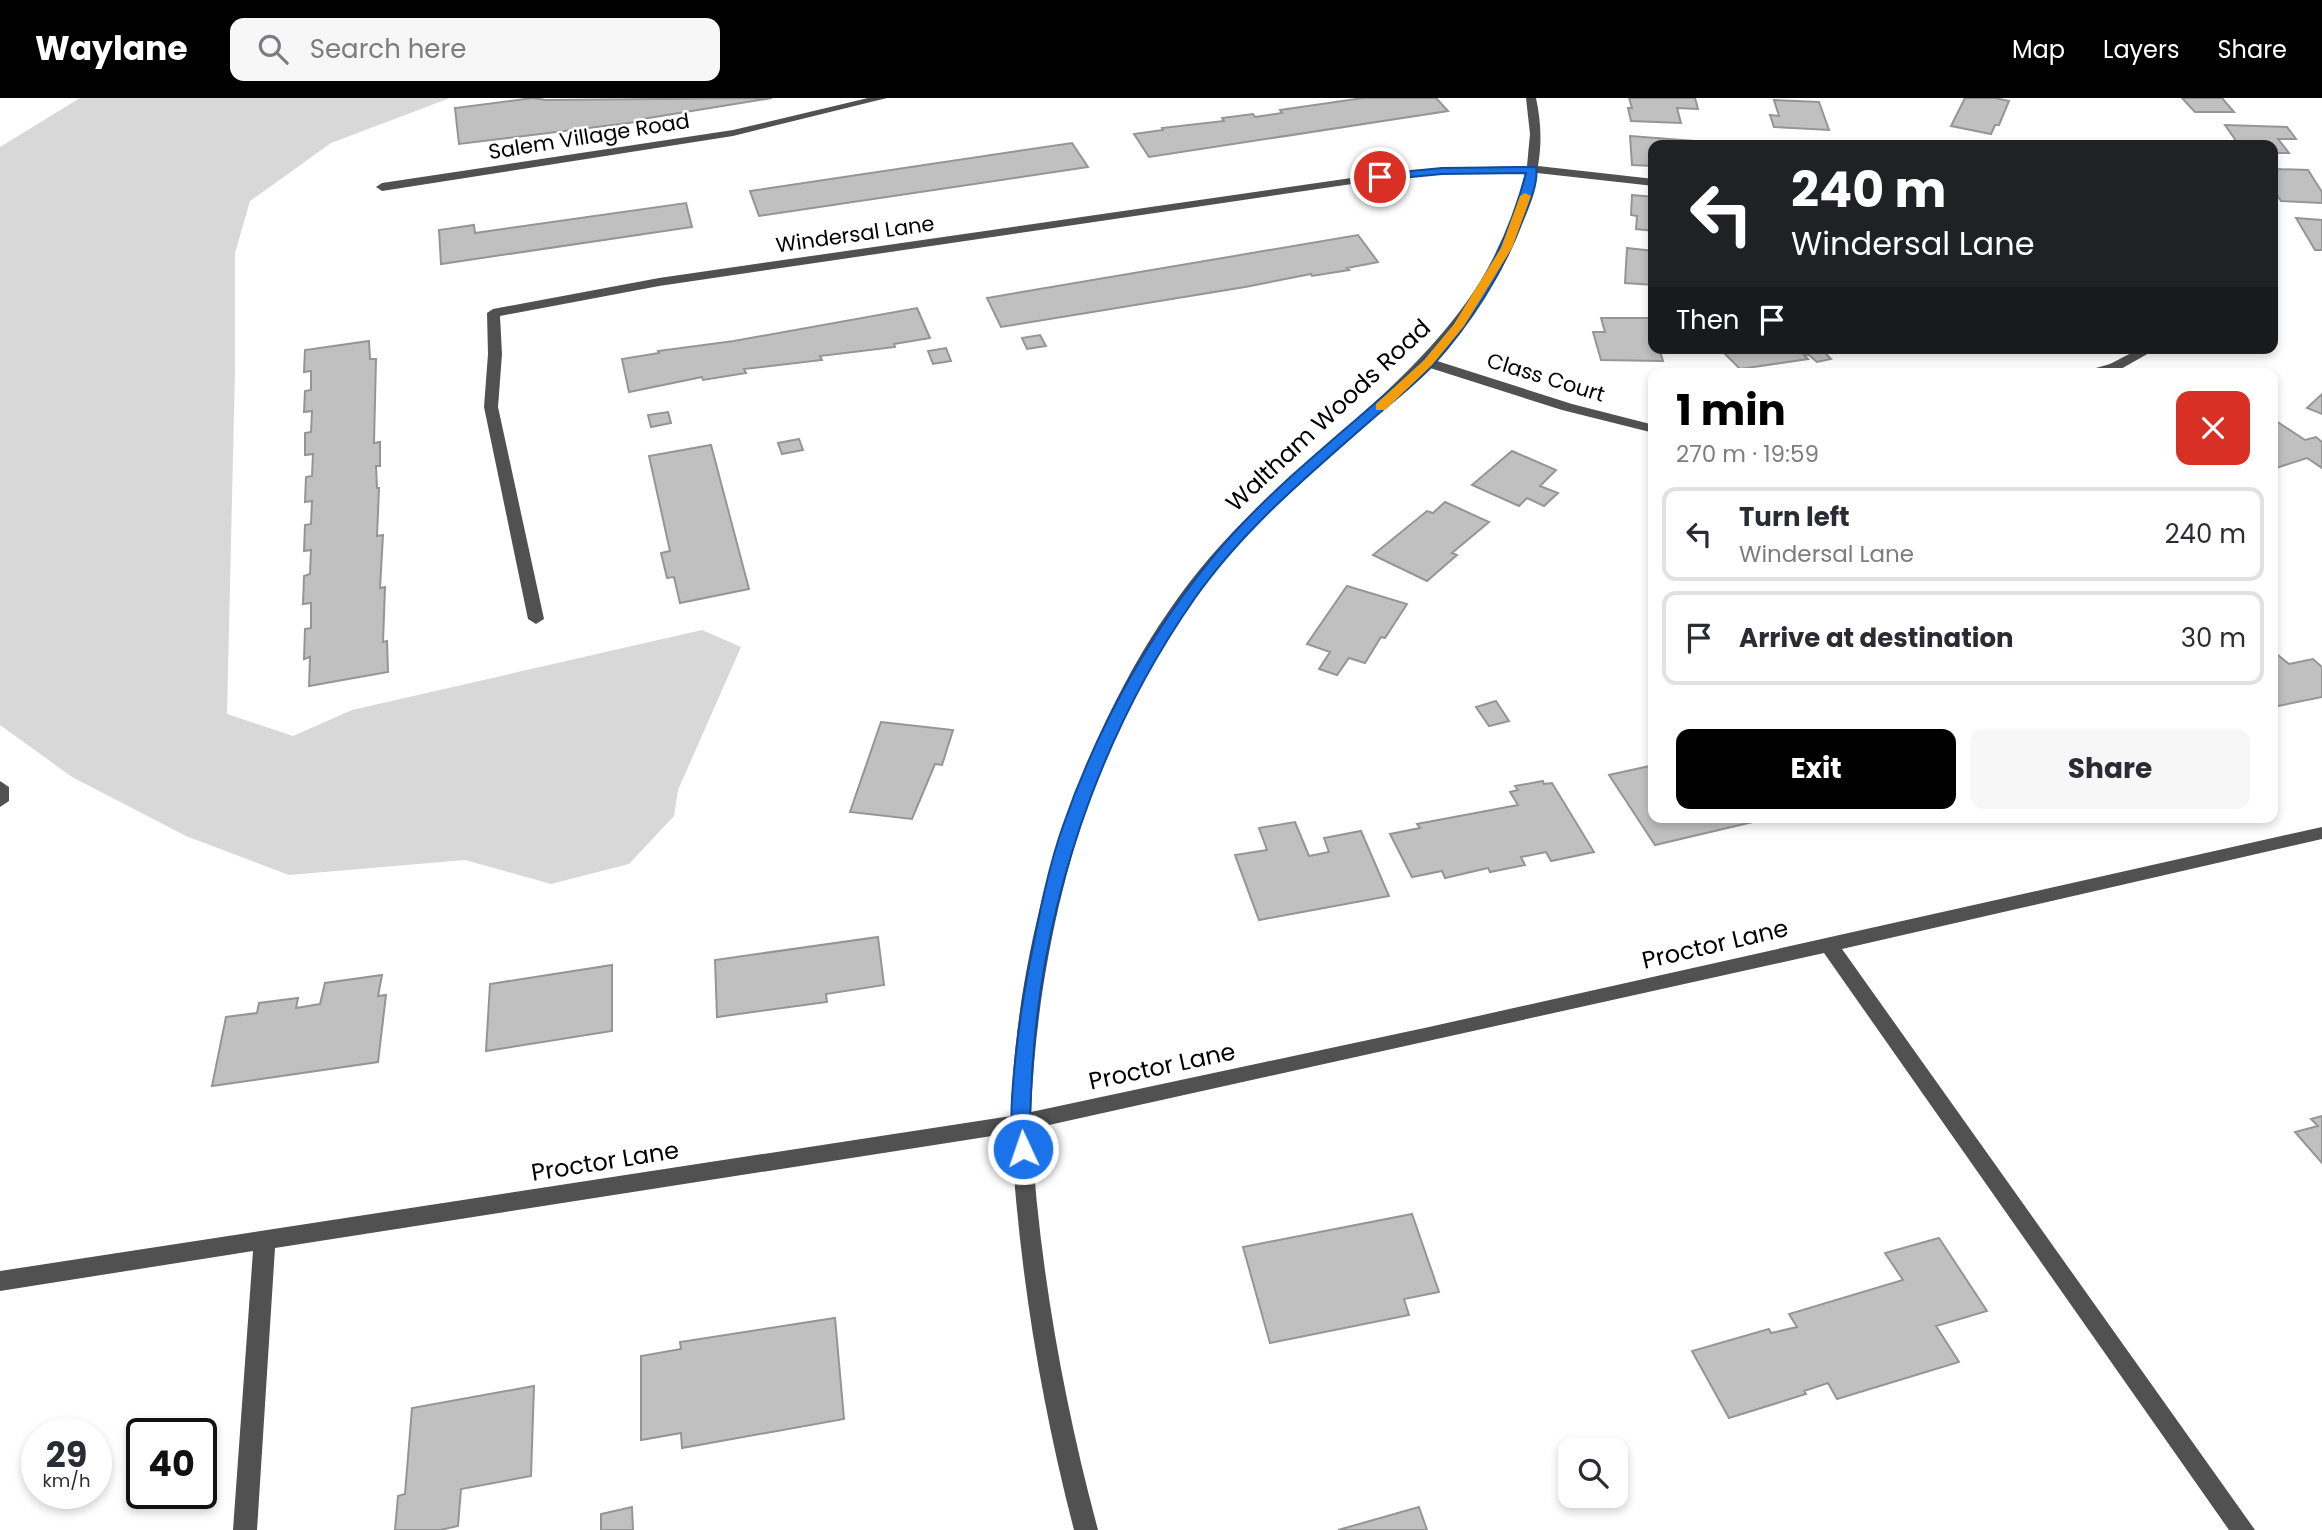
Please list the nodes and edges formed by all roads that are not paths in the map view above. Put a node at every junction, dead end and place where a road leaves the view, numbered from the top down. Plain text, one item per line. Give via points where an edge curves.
1 (882, 98) edge
2 (1531, 98) edge
3 (1532, 169) junction
4 (1648, 182) edge
5 (382, 187) dead end
6 (2140, 354) edge
7 (1428, 363) junction
8 (2109, 368) edge
9 (1648, 427) edge
10 (537, 619) dead end
11 (0, 786) edge
12 (0, 801) edge
13 (2322, 833) edge
14 (1829, 945) junction
15 (1021, 1123) junction
16 (265, 1240) junction
17 (0, 1281) edge
18 (245, 1530) edge
19 (1086, 1530) edge
20 (2242, 1530) edge

1 - 5 street, Salem Village Road via 733,133
2 - 3 street, Waltham Woods Road via 1536,136
3 - 4 street
3 - 7 street, Waltham Woods Road via 1507,248 1458,326
3 - 10 street, Windersal Lane via 1380,177 672,280 493,313 491,407
6 - 8 street
7 - 9 street, Class Court
7 - 15 street, Waltham Woods Road via 1234,540 1190,595 1147,662 1107,739 1070,827 1029,1016
11 - 12 street
13 - 14 street, Proctor Lane
14 - 15 street, Proctor Lane
14 - 20 street
15 - 16 street, Proctor Lane
15 - 19 street, Waltham Woods Road via 1037,1291 1059,1425
16 - 17 street, Proctor Lane
16 - 18 street

